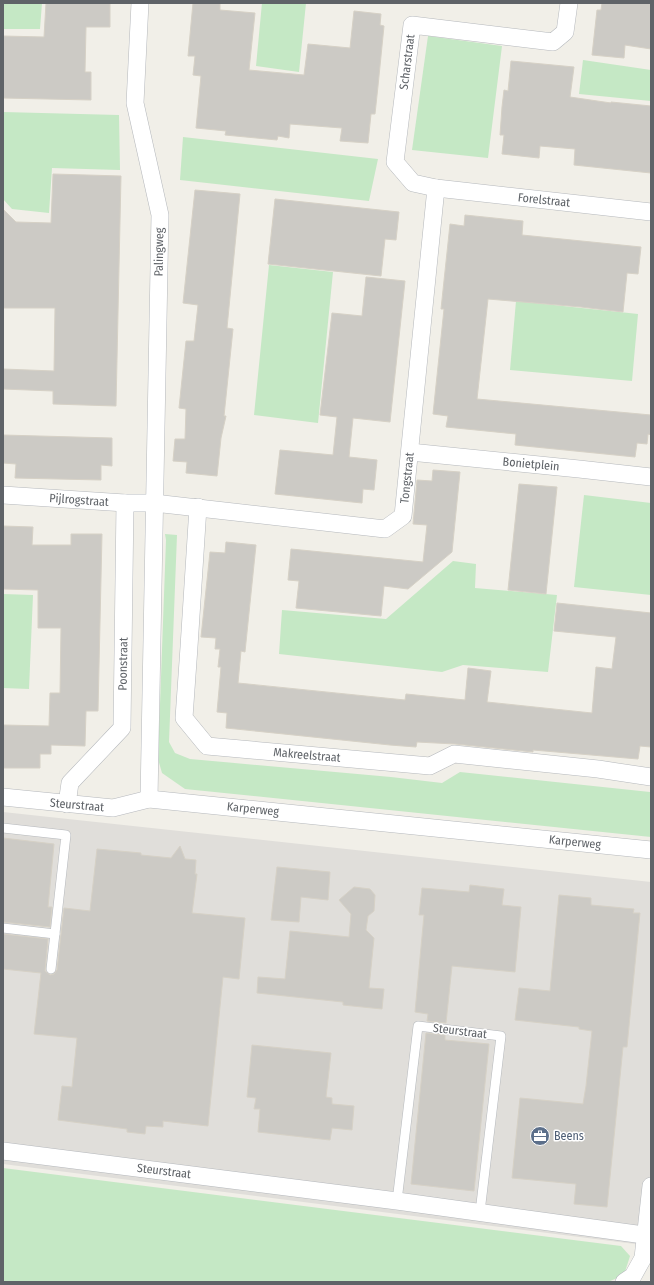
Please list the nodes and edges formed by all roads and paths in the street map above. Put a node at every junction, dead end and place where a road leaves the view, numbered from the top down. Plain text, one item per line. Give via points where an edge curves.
1 (140, 3) edge
2 (569, 3) edge
3 (436, 188) junction
4 (651, 212) edge
5 (410, 452) junction
6 (651, 477) edge
7 (3, 496) edge
8 (125, 503) junction
9 (154, 503) junction
10 (198, 507) junction
11 (651, 777) edge
12 (3, 797) edge
13 (149, 798) junction
14 (67, 804) junction
15 (3, 828) edge
16 (651, 850) edge
17 (3, 928) edge
18 (55, 934) junction
19 (51, 969) dead end
20 (3, 1150) edge
21 (651, 1186) edge
22 (397, 1201) junction
23 (480, 1212) junction
24 (648, 1236) edge
25 (624, 1282) edge

1 - 9 street, Palingweg via 135,104 160,215
2 - 3 street, Scharstraat via 565,32 553,42 412,25 395,162 413,182
3 - 4 street, Forelstraat
3 - 5 street, Tongstraat
5 - 6 street, Bonietplein
5 - 10 street, Tongstraat via 403,516 385,529
7 - 8 street, Pijlrogstraat
8 - 9 street, Pijlrogstraat
8 - 14 street, Poonstraat via 122,728 70,783
9 - 10 street, Tongstraat
9 - 13 street
10 - 11 street, Makreelstraat via 184,718 207,746 430,766 454,754
12 - 14 street, Steurstraat
13 - 14 street, Steurstraat via 113,808
13 - 16 street, Karperweg
15 - 18 lane via 66,835
17 - 18 lane
18 - 19 lane
20 - 22 street, Steurstraat
21 - 24 street
22 - 23 street, Steurstraat
22 - 23 lane, Steurstraat via 418,1026 501,1036
23 - 24 street, Steurstraat
24 - 25 street via 642,1258 633,1276

